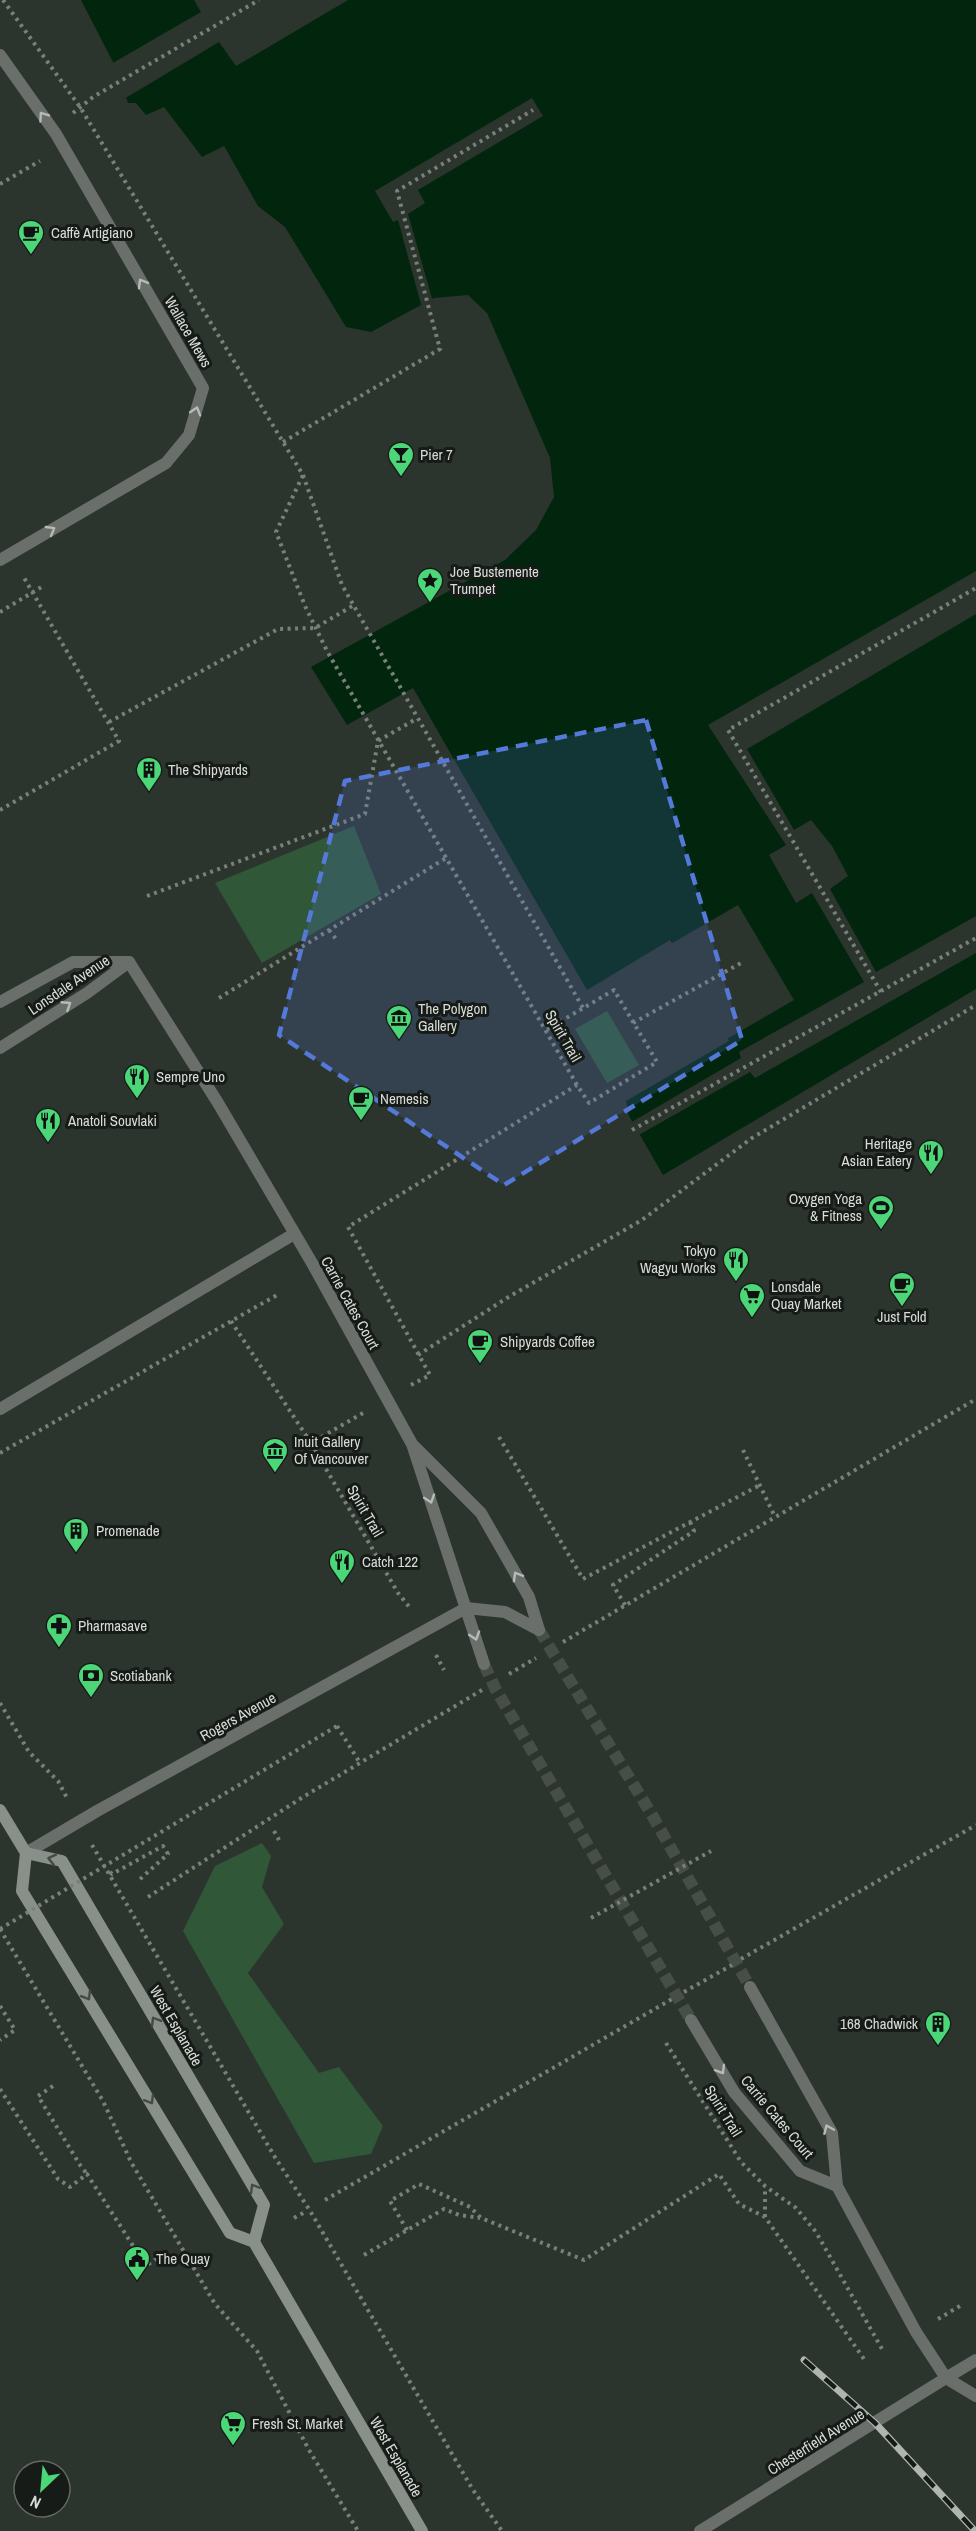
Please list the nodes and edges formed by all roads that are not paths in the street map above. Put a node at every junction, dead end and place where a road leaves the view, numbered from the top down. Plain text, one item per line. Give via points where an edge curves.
1 (0, 55) edge
2 (5, 557) edge
3 (129, 962) junction
4 (0, 1002) edge
5 (0, 1048) edge
6 (294, 1234) junction
7 (0, 1409) edge
8 (412, 1444) junction
9 (466, 1608) junction
10 (484, 1664) tunnel mouth
11 (0, 1810) edge
12 (26, 1852) junction
13 (750, 1987) tunnel mouth
14 (691, 2020) tunnel mouth
15 (837, 2186) junction
16 (254, 2242) junction
17 (976, 2360) edge
18 (946, 2378) junction
19 (976, 2396) edge
20 (422, 2531) edge
21 (700, 2531) edge

2 -> 1 street, Wallace Mews via 166,463 189,435 203,388 56,134
3 - 4 street, Lonsdale Avenue via 73,962
5 -> 3 street, Lonsdale Avenue
3 - 6 street, Carrie Cates Court
6 - 7 street
6 - 8 street, Carrie Cates Court
8 -> 9 street, Carrie Cates Court
9 -> 8 street via 505,1612 539,1630 529,1597 481,1513
9 -> 10 street, Carrie Cates Court
9 - 12 street, Rogers Avenue
11 - 12 main road
12 -> 16 main road via 22,1891 230,2233
16 -> 12 main road, West Esplanade via 264,2205 62,1861
15 -> 13 street, Carrie Cates Court via 832,2133
14 -> 15 street, Carrie Cates Court via 734,2092 800,2171
15 - 18 street, Carrie Cates Court via 916,2332
16 - 20 main road, West Esplanade
17 - 18 street, Chesterfield Avenue
18 - 19 street
18 - 21 street, Chesterfield Avenue

